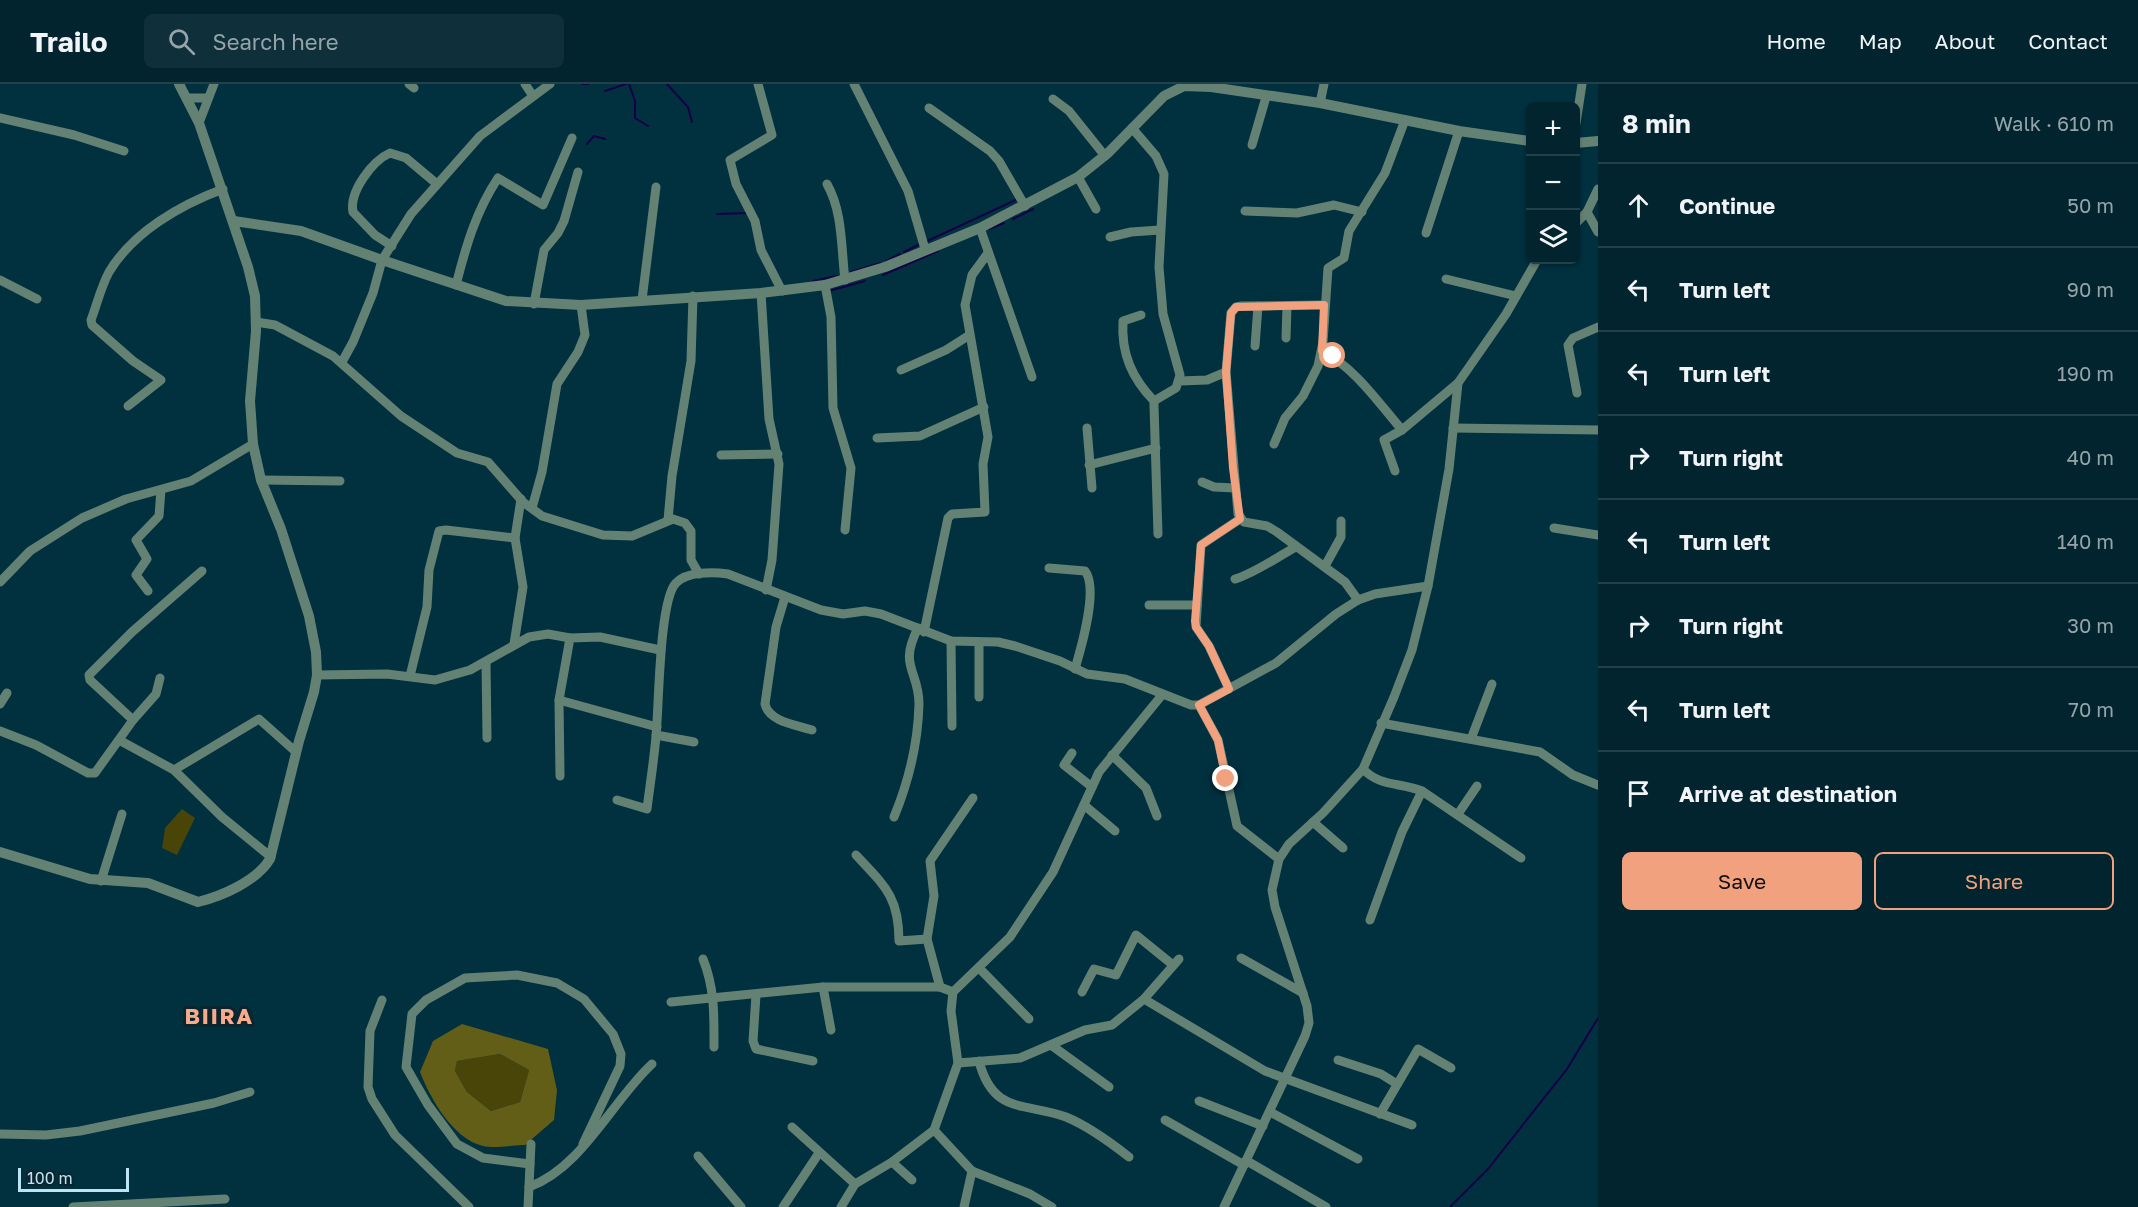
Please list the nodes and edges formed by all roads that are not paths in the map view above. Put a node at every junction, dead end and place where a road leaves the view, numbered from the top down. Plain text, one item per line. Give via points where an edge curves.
1 (178, 84) edge
2 (214, 84) edge
3 (525, 84) edge
4 (550, 84) edge
5 (758, 84) edge
6 (854, 84) edge
7 (1324, 84) edge
8 (1582, 84) edge
9 (1183, 85) edge
10 (533, 96) junction
11 (1266, 97) junction
12 (187, 98) junction
13 (207, 98) junction
14 (1053, 99) dead end
15 (1579, 102) edge
16 (1320, 103) junction
17 (929, 108) dead end
18 (0, 118) edge
19 (1405, 120) junction
20 (200, 123) junction
21 (1132, 128) junction
22 (1460, 130) junction
23 (572, 138) dead end
24 (1526, 140) edge
25 (1598, 141) edge
26 (1580, 143) edge
27 (1252, 145) dead end
28 (124, 151) dead end
29 (1105, 156) junction
30 (578, 172) dead end
31 (1078, 177) junction
32 (437, 184) junction
33 (827, 184) dead end
34 (656, 187) dead end
35 (223, 189) junction
36 (1598, 189) edge
37 (1024, 206) junction
38 (1096, 209) dead end
39 (1245, 211) dead end
40 (1362, 212) junction
41 (1587, 212) junction
42 (1580, 218) edge
43 (234, 221) junction
44 (980, 228) junction
45 (1160, 230) junction
46 (1598, 232) edge
47 (1426, 233) dead end
48 (1110, 237) dead end
49 (392, 246) junction
50 (925, 249) junction
51 (988, 253) junction
52 (382, 260) junction
53 (1535, 264) edge
54 (1446, 279) dead end
55 (0, 280) edge
56 (845, 280) junction
57 (456, 285) junction
58 (825, 285) junction
59 (782, 291) junction
60 (761, 293) junction
61 (693, 296) junction
62 (1516, 296) junction
63 (37, 298) dead end
64 (642, 300) junction
65 (534, 304) junction
66 (581, 305) junction
67 (1324, 305) junction
68 (1258, 306) junction
69 (1287, 306) junction
70 (1141, 315) dead end
71 (256, 322) junction
72 (1598, 327) edge
73 (968, 336) junction
74 (1286, 338) dead end
75 (1255, 346) dead end
76 (1322, 351) junction
77 (342, 362) junction
78 (901, 370) dead end
79 (1226, 372) junction
80 (1032, 377) dead end
81 (1180, 381) junction
82 (1458, 383) junction
83 (1577, 393) dead end
84 (1154, 401) junction
85 (128, 406) dead end
86 (984, 407) junction
87 (1087, 428) dead end
88 (1453, 428) junction
89 (1402, 430) junction
90 (1598, 430) edge
91 (877, 438) dead end
92 (253, 444) junction
93 (1274, 444) dead end
94 (1156, 448) junction
95 (778, 454) junction
96 (721, 455) dead end
97 (1089, 465) junction
98 (1395, 471) dead end
99 (261, 480) junction
100 (340, 481) dead end
101 (1202, 482) dead end
102 (1092, 488) dead end
103 (1235, 488) junction
104 (161, 490) junction
105 (521, 500) junction
106 (532, 508) junction
107 (1240, 519) junction
108 (668, 520) junction
109 (1341, 521) dead end
110 (1554, 528) dead end
111 (845, 530) dead end
112 (1158, 534) dead end
113 (1598, 535) edge
114 (515, 538) junction
115 (1296, 547) junction
116 (1325, 566) junction
117 (1049, 568) dead end
118 (201, 571) dead end
119 (699, 574) junction
120 (1235, 579) dead end
121 (0, 582) edge
122 (1428, 586) junction
123 (766, 590) junction
124 (148, 591) dead end
125 (785, 597) junction
126 (1358, 600) junction
127 (1149, 605) dead end
128 (1197, 605) junction
129 (921, 630) junction
130 (570, 638) junction
131 (951, 641) junction
132 (980, 642) junction
133 (514, 644) junction
134 (660, 650) junction
135 (486, 662) junction
136 (1075, 669) junction
137 (317, 675) junction
138 (410, 676) junction
139 (159, 678) dead end
140 (1492, 684) dead end
141 (1229, 689) junction
142 (7, 693) dead end
143 (1162, 695) junction
144 (979, 697) dead end
145 (559, 700) junction
146 (0, 704) edge
147 (1199, 705) junction
148 (133, 720) junction
149 (1381, 723) junction
150 (952, 726) dead end
151 (812, 730) dead end
152 (0, 731) edge
153 (657, 731) junction
154 (487, 738) dead end
155 (1471, 739) junction
156 (119, 740) junction
157 (694, 742) dead end
158 (296, 752) junction
159 (1072, 753) dead end
160 (1112, 755) junction
161 (1363, 769) junction
162 (174, 770) junction
163 (560, 776) dead end
164 (1598, 784) edge
165 (1477, 786) dead end
166 (1092, 787) junction
167 (1422, 791) junction
168 (973, 798) dead end
169 (617, 800) dead end
170 (1084, 806) junction
171 (122, 814) dead end
172 (1458, 814) junction
173 (1157, 816) dead end
174 (894, 817) dead end
175 (1313, 822) junction
176 (1115, 831) dead end
177 (1343, 848) dead end
178 (0, 852) edge
179 (856, 855) dead end
180 (271, 856) junction
181 (1521, 858) dead end
182 (1279, 859) junction
183 (101, 881) junction
184 (1370, 920) dead end
185 (927, 939) junction
186 (1241, 958) dead end
187 (703, 959) dead end
188 (980, 969) junction
189 (823, 987) junction
190 (940, 987) junction
191 (953, 992) junction
192 (1082, 992) dead end
193 (1303, 993) junction
194 (756, 995) junction
195 (714, 997) junction
196 (1144, 999) junction
197 (382, 1000) dead end
198 (671, 1002) dead end
199 (1029, 1019) dead end
200 (831, 1030) dead end
201 (1051, 1045) junction
202 (714, 1047) dead end
203 (1338, 1060) dead end
204 (813, 1061) dead end
205 (979, 1061) junction
206 (958, 1063) junction
207 (652, 1064) dead end
208 (1450, 1068) dead end
209 (1284, 1080) junction
210 (1397, 1084) junction
211 (1109, 1087) dead end
212 (250, 1092) dead end
213 (1199, 1101) dead end
214 (1270, 1112) junction
215 (1380, 1114) junction
216 (1165, 1120) dead end
217 (1412, 1125) dead end
218 (1263, 1126) junction
219 (792, 1127) dead end
220 (934, 1131) junction
221 (0, 1134) edge
222 (531, 1144) dead end
223 (583, 1144) junction
224 (819, 1153) junction
225 (698, 1156) dead end
226 (1129, 1157) dead end
227 (1358, 1159) dead end
228 (892, 1162) junction
229 (1245, 1163) junction
230 (530, 1164) junction
231 (972, 1172) junction
232 (912, 1180) dead end
233 (855, 1184) junction
234 (529, 1187) junction
235 (225, 1199) dead end
236 (78, 1207) edge
237 (470, 1207) edge
238 (528, 1207) edge
239 (741, 1207) edge
240 (783, 1207) edge
241 (841, 1207) edge
242 (964, 1207) edge
243 (1052, 1207) edge
244 (1224, 1207) edge
245 (1326, 1207) edge

1 - 12 street
2 - 13 street
3 - 10 street
4 - 10 street
5 - 59 street via 772,135 730,160 736,184 755,221 761,250
6 - 50 street via 908,191
7 - 16 street
8 - 15 street
9 - 11 street
9 - 21 street via 1164,96
10 - 32 street via 480,136
11 - 16 street
11 - 27 street
12 - 13 street
12 - 20 street
13 - 20 street
14 - 29 street via 1069,111
16 - 19 street
17 - 37 street via 990,151
18 - 28 street
19 - 22 street
19 - 40 street via 1386,173
20 - 35 street
21 - 29 street
21 - 45 street via 1162,166 1165,198
22 - 24 street
22 - 47 street
23 - 57 street via 543,205 498,178 471,228
25 - 26 street
29 - 31 street
30 - 65 street via 564,221 544,250
31 - 37 street
31 - 38 street
32 - 49 street via 411,214
32 - 49 street via 406,158 390,153 362,183 354,195 353,212
33 - 56 street via 838,215
34 - 64 street
35 - 43 street
35 - 85 street via 157,223 125,250 105,280 92,325 161,380
36 - 41 street
37 - 44 street
39 - 40 street via 1297,213 1334,205
40 - 67 street via 1349,231 1344,258 1328,268
41 - 42 street
41 - 46 street
43 - 52 street via 301,231
43 - 71 street via 250,278
44 - 50 street
44 - 51 street
45 - 48 street
45 - 81 street via 1163,314
49 - 52 street
50 - 56 street
51 - 73 street via 972,275 965,298
51 - 80 street
52 - 57 street
52 - 77 street via 373,293
53 - 62 street
54 - 62 street
55 - 63 street
56 - 58 street
57 - 65 street via 507,301
58 - 59 street
58 - 111 street via 831,317 833,408 851,468
59 - 60 street
60 - 61 street
60 - 95 street via 769,419
61 - 64 street
61 - 108 street via 691,361
62 - 82 street
64 - 66 street
65 - 66 street
66 - 106 street via 585,335 557,384
67 - 69 street
67 - 76 street
68 - 69 street
68 - 75 street
68 - 79 street via 1236,307 1231,313
69 - 74 street
70 - 84 street via 1123,321 1125,355 1133,376
71 - 77 street via 275,326
71 - 92 street via 250,401
72 - 83 street via 1573,338 1568,345
73 - 78 street
73 - 86 street
76 - 89 street via 1333,356
76 - 93 street via 1311,382 1285,418
77 - 105 street via 401,416 458,453 488,462
79 - 81 street via 1207,380
79 - 103 street
81 - 84 street via 1176,388
82 - 88 street
82 - 89 street
84 - 94 street
86 - 91 street via 920,436
86 - 129 street via 988,437 982,464 985,512 952,514 948,518
87 - 97 street
88 - 90 street
88 - 122 street
89 - 98 street via 1384,440
92 - 99 street
92 - 104 street via 191,481
94 - 97 street
94 - 112 street
95 - 96 street
95 - 123 street
97 - 102 street
99 - 100 street
99 - 137 street via 309,616
101 - 103 street via 1214,488
103 - 107 street
104 - 121 street via 126,499 77,521 30,551
104 - 124 street via 159,516 136,540 147,559 136,575
105 - 106 street
105 - 114 street
106 - 108 street via 542,516 603,536 632,536
107 - 115 street via 1272,528
107 - 128 street via 1201,545
108 - 119 street via 678,520 689,527 691,560
109 - 116 street via 1341,537
110 - 113 street
114 - 133 street via 523,587
114 - 138 street via 438,531 429,570 427,607
115 - 116 street
115 - 120 street
116 - 126 street via 1346,582
117 - 136 street via 1080,569 1090,579 1089,611
118 - 148 street via 89,675
119 - 123 street via 728,574
119 - 134 street via 674,584
122 - 126 street
122 - 149 street via 1412,650
123 - 125 street
125 - 129 street via 843,614 881,614
125 - 151 street via 776,627 765,704 776,718
126 - 141 street via 1276,663
127 - 128 street
128 - 141 street via 1196,627
129 - 131 street
129 - 174 street via 908,652 919,710 904,791
130 - 133 street via 538,634
130 - 134 street via 600,637
130 - 145 street
131 - 132 street
131 - 150 street
132 - 136 street via 1015,646
132 - 144 street
133 - 135 street
134 - 153 street
135 - 138 street via 444,678
135 - 154 street
136 - 143 street via 1125,679
137 - 138 street
137 - 158 street
139 - 148 street via 156,694
140 - 155 street
141 - 147 street
142 - 146 street
143 - 147 street
143 - 160 street
145 - 153 street
145 - 163 street
147 - 182 street via 1218,740 1237,826
148 - 156 street
149 - 155 street
149 - 161 street
152 - 156 street via 90,774 99,770
153 - 157 street
153 - 169 street via 646,809
155 - 164 street via 1540,752 1573,775
156 - 162 street
158 - 162 street via 259,719
158 - 180 street
159 - 166 street via 1064,765
160 - 166 street
160 - 173 street via 1146,788
161 - 167 street via 1379,782 1408,785
161 - 175 street
162 - 180 street via 230,824
165 - 172 street
166 - 170 street
167 - 172 street
167 - 184 street via 1402,832
168 - 185 street via 930,861 934,896
170 - 176 street
170 - 188 street via 1053,872 1010,937
171 - 183 street
172 - 181 street
175 - 177 street
175 - 182 street
178 - 183 street
179 - 185 street via 879,879 899,914 899,941
180 - 183 street via 261,871 247,880 198,902 148,883
182 - 193 street via 1272,890
185 - 190 street
186 - 193 street
187 - 195 street
188 - 191 street
188 - 199 street
189 - 190 street
189 - 194 street
189 - 200 street
190 - 191 street
191 - 206 street via 951,1011
192 - 196 street via 1094,969 1116,975 1136,935 1176,962
193 - 209 street via 1309,1023
194 - 195 street
194 - 204 street via 756,1049
195 - 198 street
195 - 202 street
196 - 201 street via 1112,1025 1085,1030
196 - 209 street
197 - 237 street via 370,1031 368,1087 372,1099 395,1135
201 - 205 street via 1020,1058
201 - 211 street
203 - 210 street via 1381,1074
205 - 206 street
205 - 226 street via 984,1080 993,1092 1020,1107 1066,1117
206 - 220 street
207 - 223 street
208 - 210 street via 1418,1049
209 - 214 street
209 - 215 street
210 - 215 street
212 - 221 street via 80,1131
213 - 218 street
214 - 218 street
214 - 227 street
215 - 217 street
216 - 229 street
218 - 229 street
219 - 224 street
220 - 228 street
220 - 231 street
222 - 230 street
223 - 230 street via 620,1066 619,1046 613,1034 584,999 557,983 517,975 465,978 426,1000 412,1014 406,1067 457,1144 483,1158
223 - 234 street via 555,1175
224 - 233 street
224 - 240 street
225 - 239 street
228 - 232 street
228 - 233 street
229 - 244 street
229 - 245 street
230 - 234 street
231 - 242 street
231 - 243 street via 1030,1194
233 - 241 street
234 - 238 street
235 - 236 street

